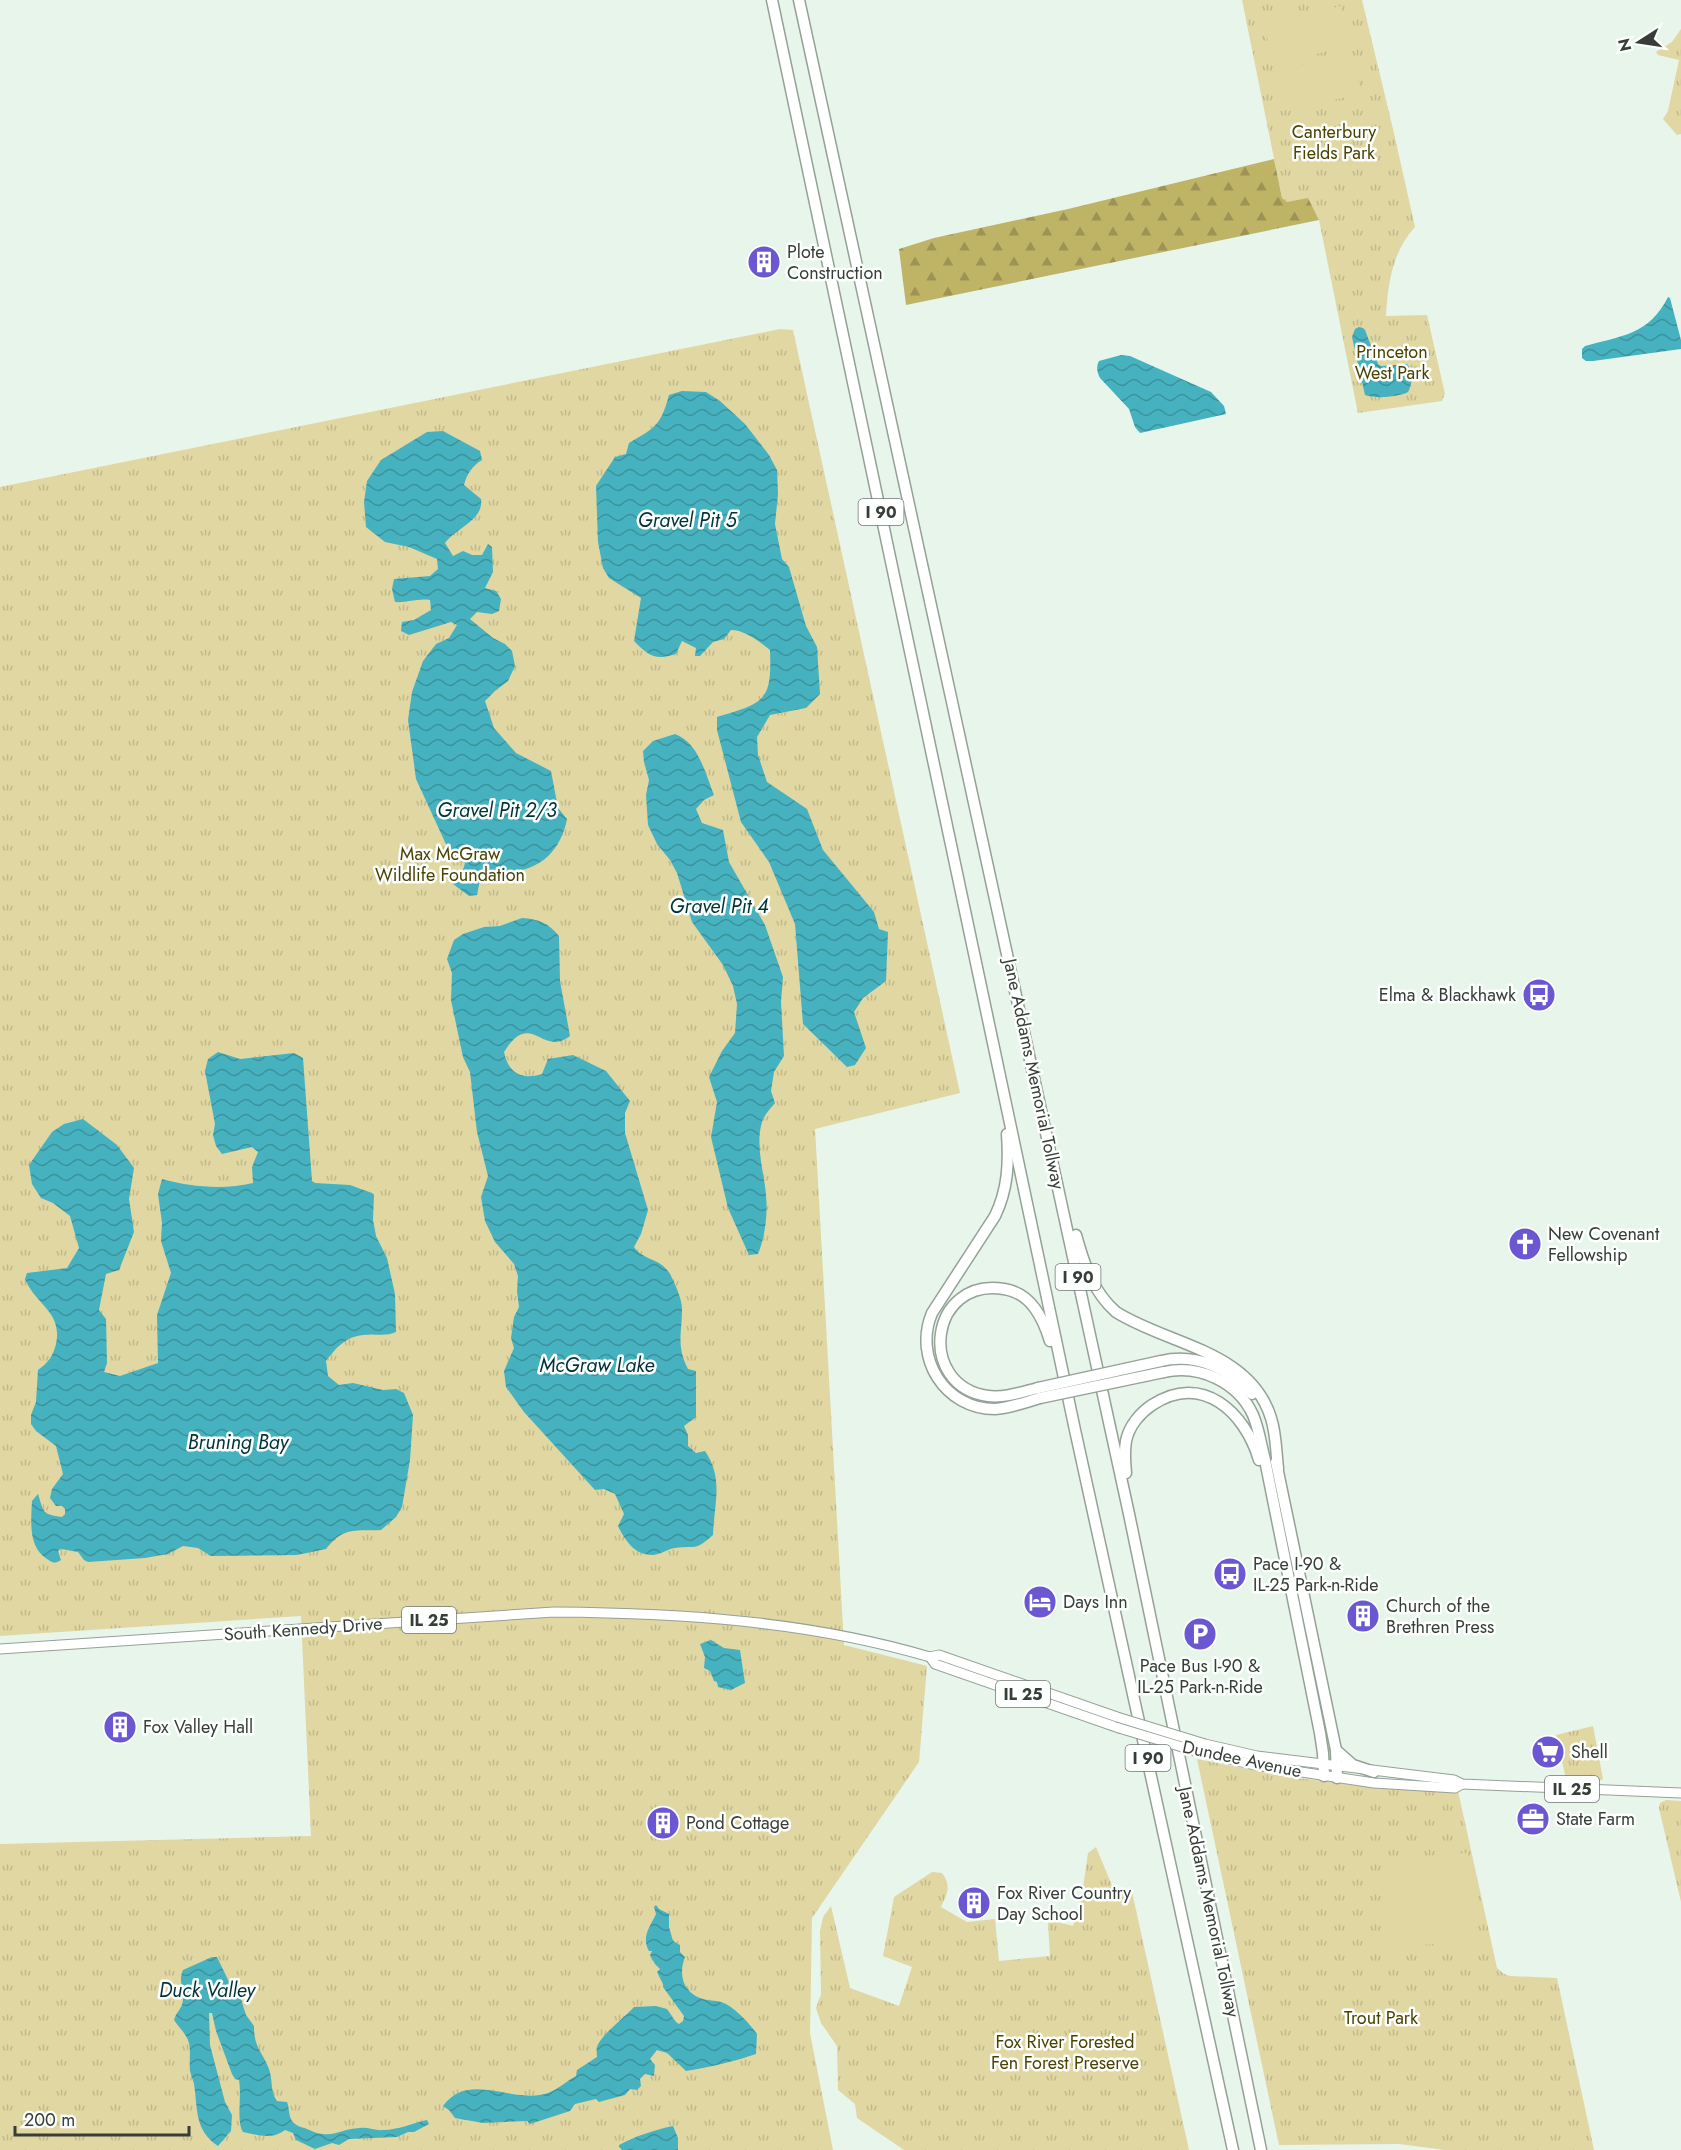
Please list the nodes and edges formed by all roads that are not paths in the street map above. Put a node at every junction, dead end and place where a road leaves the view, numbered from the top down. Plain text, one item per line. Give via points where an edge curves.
1 (772, 0) edge
2 (799, 0) edge
3 (1027, 1040) junction
4 (1003, 1092) junction
5 (1163, 1366) junction
6 (1039, 1393) junction
7 (1075, 1430) junction
8 (1278, 1468) junction
9 (1130, 1514) junction
10 (1283, 1550) junction
11 (857, 1637) joint
12 (0, 1649) edge
13 (930, 1657) junction
14 (1203, 1749) junction
15 (1336, 1750) junction
16 (1324, 1771) junction
17 (1337, 1772) junction
18 (1374, 1772) junction
19 (1462, 1784) junction
20 (1681, 1793) edge
21 (1233, 2150) edge
22 (1261, 2150) edge

1 - 4 highway, Jane Addams Memorial Tollway / I 90
2 - 3 highway, Jane Addams Memorial Tollway / I 90
3 - 8 highway via 1078,1242 1098,1292 1123,1317 1242,1373 1259,1394 1270,1417
3 - 9 highway, Jane Addams Memorial Tollway / I 90
4 - 6 highway via 1008,1165 1002,1199 933,1313 926,1347 940,1382 969,1404 1002,1408
4 - 7 highway, Jane Addams Memorial Tollway / I 90
5 - 6 highway, bridge
5 - 8 highway via 1184,1359 1203,1362 1226,1371 1244,1385 1265,1418
5 - 10 highway via 1210,1375 1231,1387 1246,1404 1257,1427
6 - 7 highway via 990,1396 955,1380 943,1360 940,1340 945,1318 955,1303 988,1288 1009,1290 1029,1300 1047,1330
7 - 21 highway, Jane Addams Memorial Tollway / I 90
8 - 15 highway
9 - 10 highway via 1125,1455 1133,1425 1149,1407 1166,1397 1205,1396 1227,1407 1248,1434
9 - 22 highway, Jane Addams Memorial Tollway / I 90
10 - 16 highway
11 - 12 main road, South Kennedy Drive / IL 25 via 720,1619 554,1612
11 - 13 main road, Dundee Avenue / IL 25
13 - 14 main road, Dundee Avenue / IL 25, bridge via 939,1655
13 - 14 main road, Dundee Avenue / IL 25, bridge via 935,1664 1119,1728
14 - 16 main road, Dundee Avenue / IL 25
15 - 17 highway
15 - 18 highway via 1353,1765
16 - 17 main road, Dundee Avenue / IL 25
17 - 18 main road, Dundee Avenue / IL 25
17 - 19 main road, Dundee Avenue / IL 25 via 1374,1783 1455,1788
18 - 19 main road, Dundee Avenue / IL 25
19 - 20 main road, Dundee Avenue / IL 25

